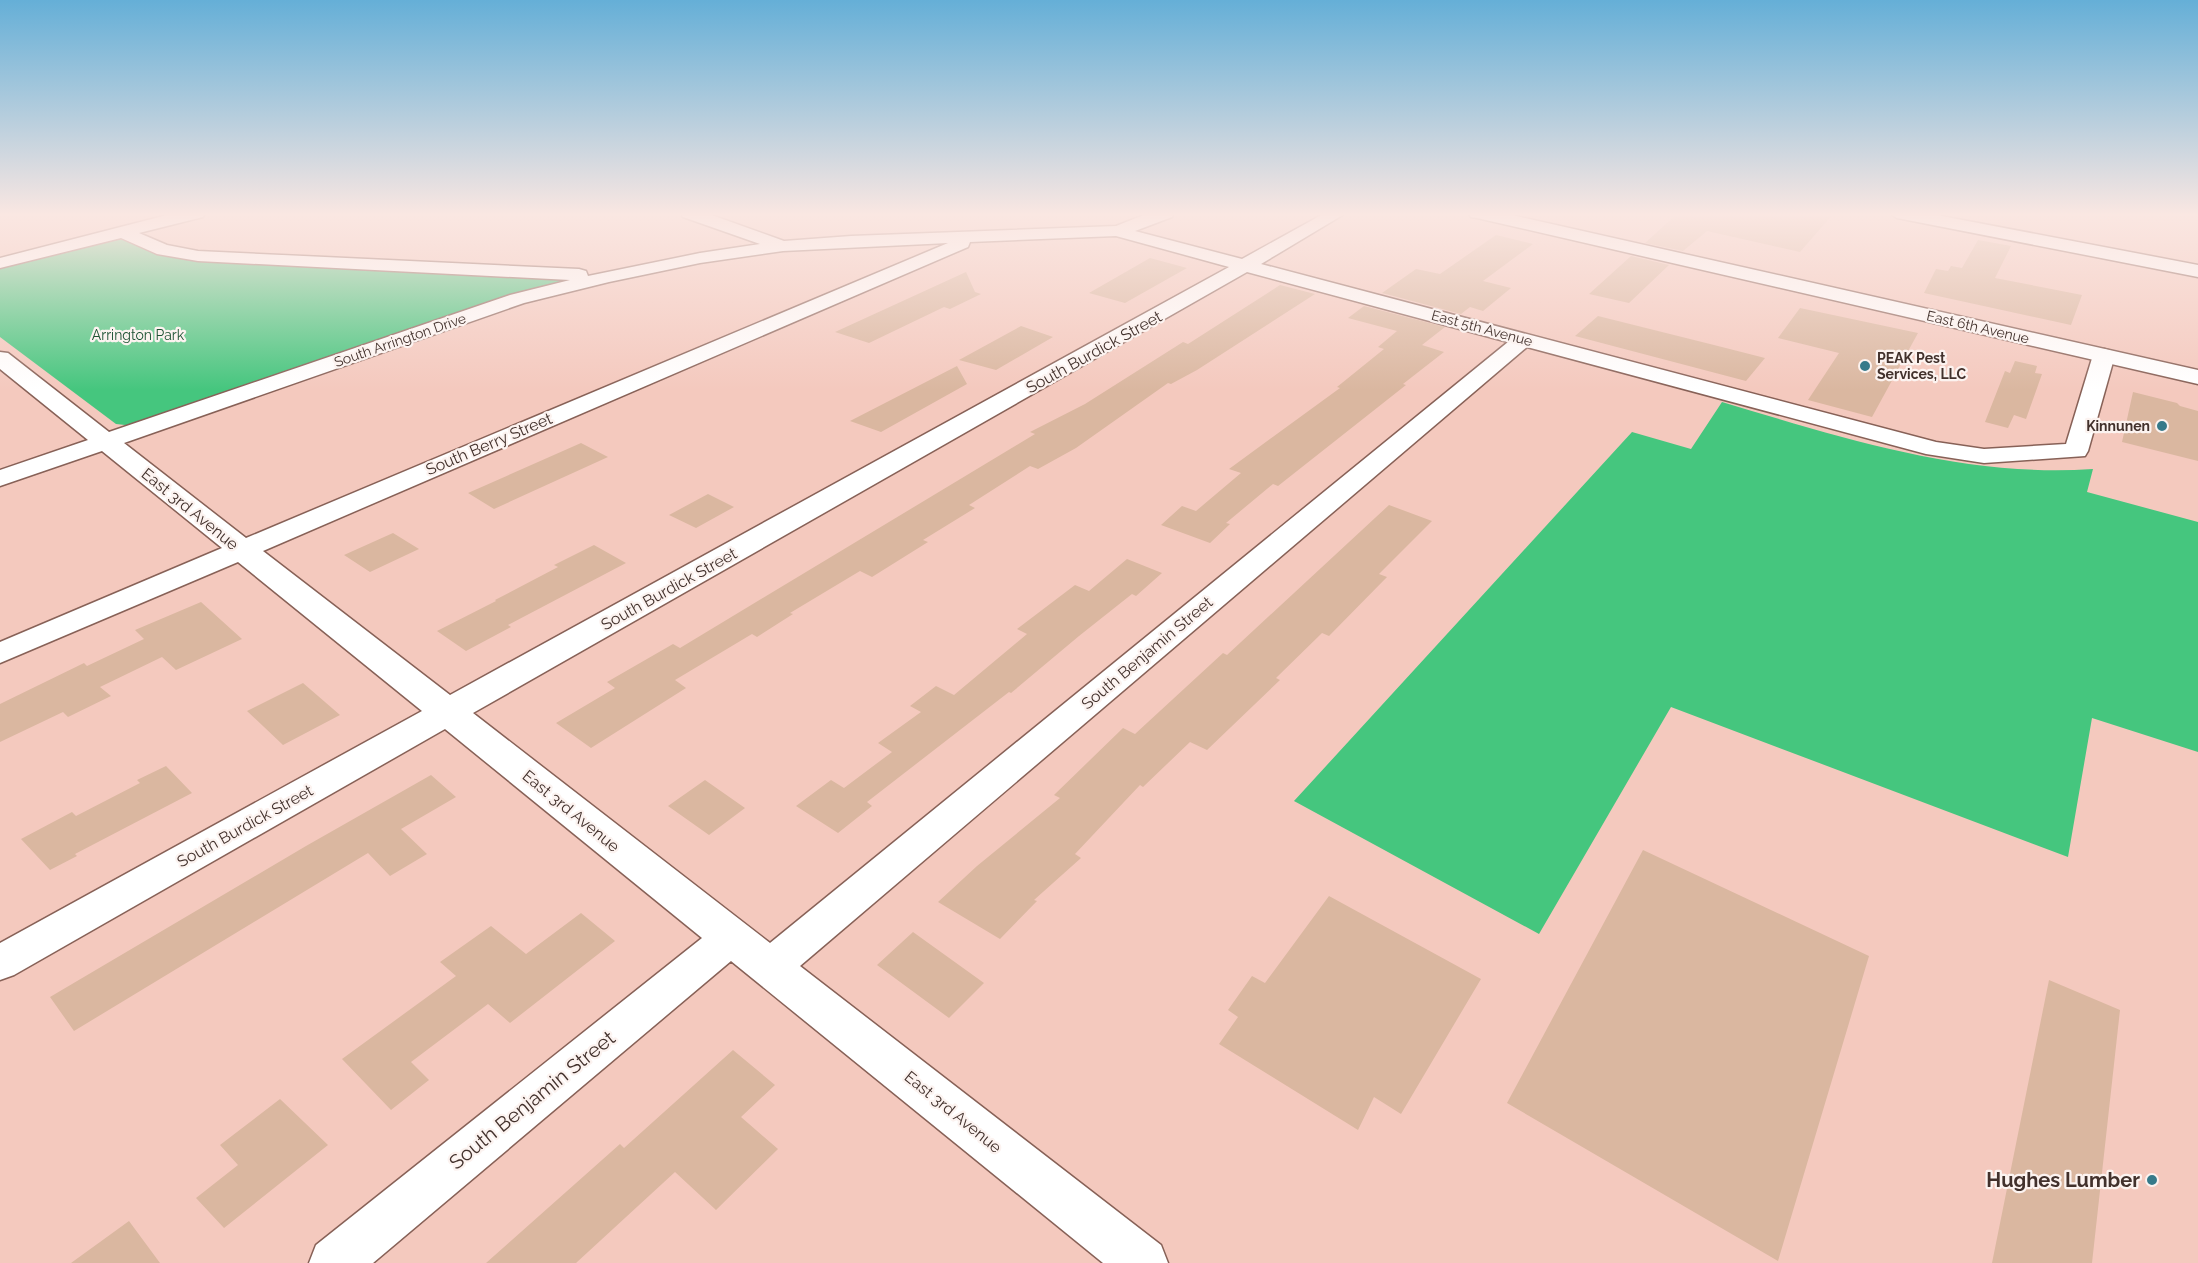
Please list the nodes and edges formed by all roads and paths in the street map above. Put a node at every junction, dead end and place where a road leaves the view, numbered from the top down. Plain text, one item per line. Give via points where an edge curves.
1 (526, 272) edge
2 (630, 272) edge
3 (894, 272) edge
4 (1238, 272) edge
5 (1275, 272) edge
6 (1737, 272) edge
7 (609, 276) junction
8 (1523, 340) junction
9 (2104, 355) junction
10 (0, 358) edge
11 (2198, 376) edge
12 (107, 442) junction
13 (0, 478) edge
14 (240, 549) junction
15 (0, 653) edge
16 (447, 711) junction
17 (730, 938) junction
18 (0, 963) edge
19 (771, 966) junction
20 (334, 1263) edge
21 (1143, 1263) edge

1 - 7 street
2 - 7 street, South Arrington Drive
3 - 14 street, South Berry Street
4 - 16 street, South Burdick Street
5 - 8 street, East 5th Avenue
6 - 9 main road, East 6th Avenue
7 - 12 street, South Arrington Drive via 517,299
8 - 9 street, East 5th Avenue via 1911,442 1984,456 2076,451
8 - 19 street, South Benjamin Street
9 - 11 main road, East 6th Avenue
10 - 12 street, East 3rd Avenue
12 - 13 street, South Arrington Drive
12 - 14 street, East 3rd Avenue
14 - 15 street, South Berry Street
14 - 16 street, East 3rd Avenue
16 - 17 street, East 3rd Avenue
16 - 18 street, South Burdick Street
17 - 19 street, East 3rd Avenue
17 - 20 street, South Benjamin Street
19 - 21 street, East 3rd Avenue

